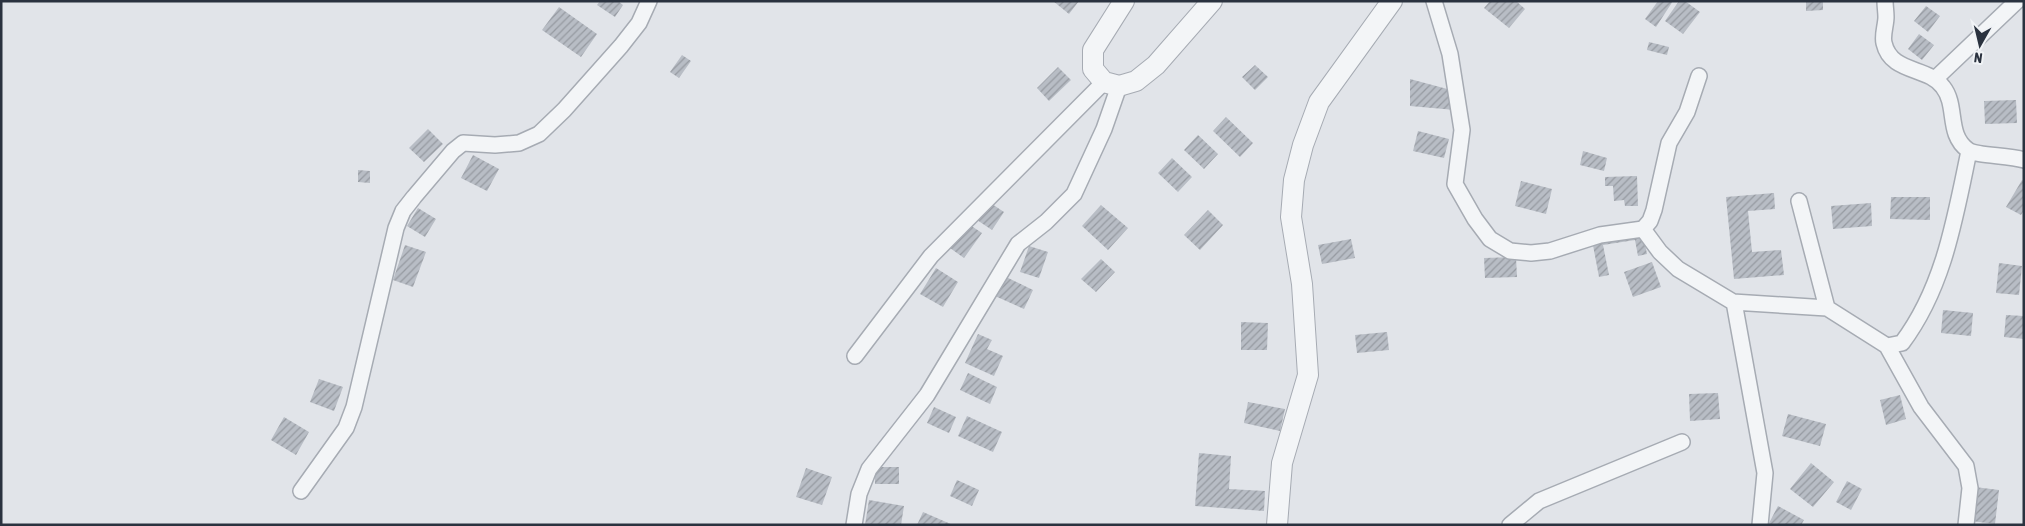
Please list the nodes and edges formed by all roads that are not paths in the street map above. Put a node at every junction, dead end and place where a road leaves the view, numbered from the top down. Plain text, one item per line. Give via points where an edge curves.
1 (649, 1) edge
2 (1124, 1) edge
3 (1212, 1) edge
4 (1392, 1) edge
5 (1434, 1) edge
6 (1885, 1) edge
7 (2016, 1) edge
8 (1699, 76) dead end
9 (1935, 79) junction
10 (1112, 84) junction
11 (1969, 151) junction
12 (2024, 160) edge
13 (1799, 201) dead end
14 (1643, 229) junction
15 (1734, 302) junction
16 (1826, 308) junction
17 (1887, 346) junction
18 (855, 356) dead end
19 (1682, 442) dead end
20 (301, 491) dead end
21 (854, 525) edge
22 (1277, 525) edge
23 (1510, 525) edge
24 (1760, 525) edge
25 (1966, 525) edge

1 - 20 street via 639,23 621,46 539,134 519,143 495,146 463,143 403,211 396,228 354,407 346,428
2 - 10 street via 1092,50 1093,69
3 - 10 street via 1156,65 1136,81
4 - 22 street via 1319,102 1294,180 1291,217 1302,284 1308,375 1282,463
5 - 14 street via 1450,54 1462,130 1455,184 1490,239 1510,251 1531,253 1550,251 1600,235
6 - 9 street via 1884,43 1892,58 1902,67
7 - 9 street
8 - 14 street via 1687,112 1670,143 1654,210
9 - 11 street via 1944,88 1951,104 1958,140
10 - 18 street via 930,256
10 - 21 street via 1104,129 1074,194 1018,244 927,395 869,469
11 - 12 street
11 - 17 street via 1941,271 1902,343
13 - 16 street
14 - 15 street via 1660,252 1678,268
15 - 16 street
15 - 24 street via 1764,473
16 - 17 street
17 - 25 street via 1921,407 1966,466 1970,488
19 - 23 street via 1539,501

